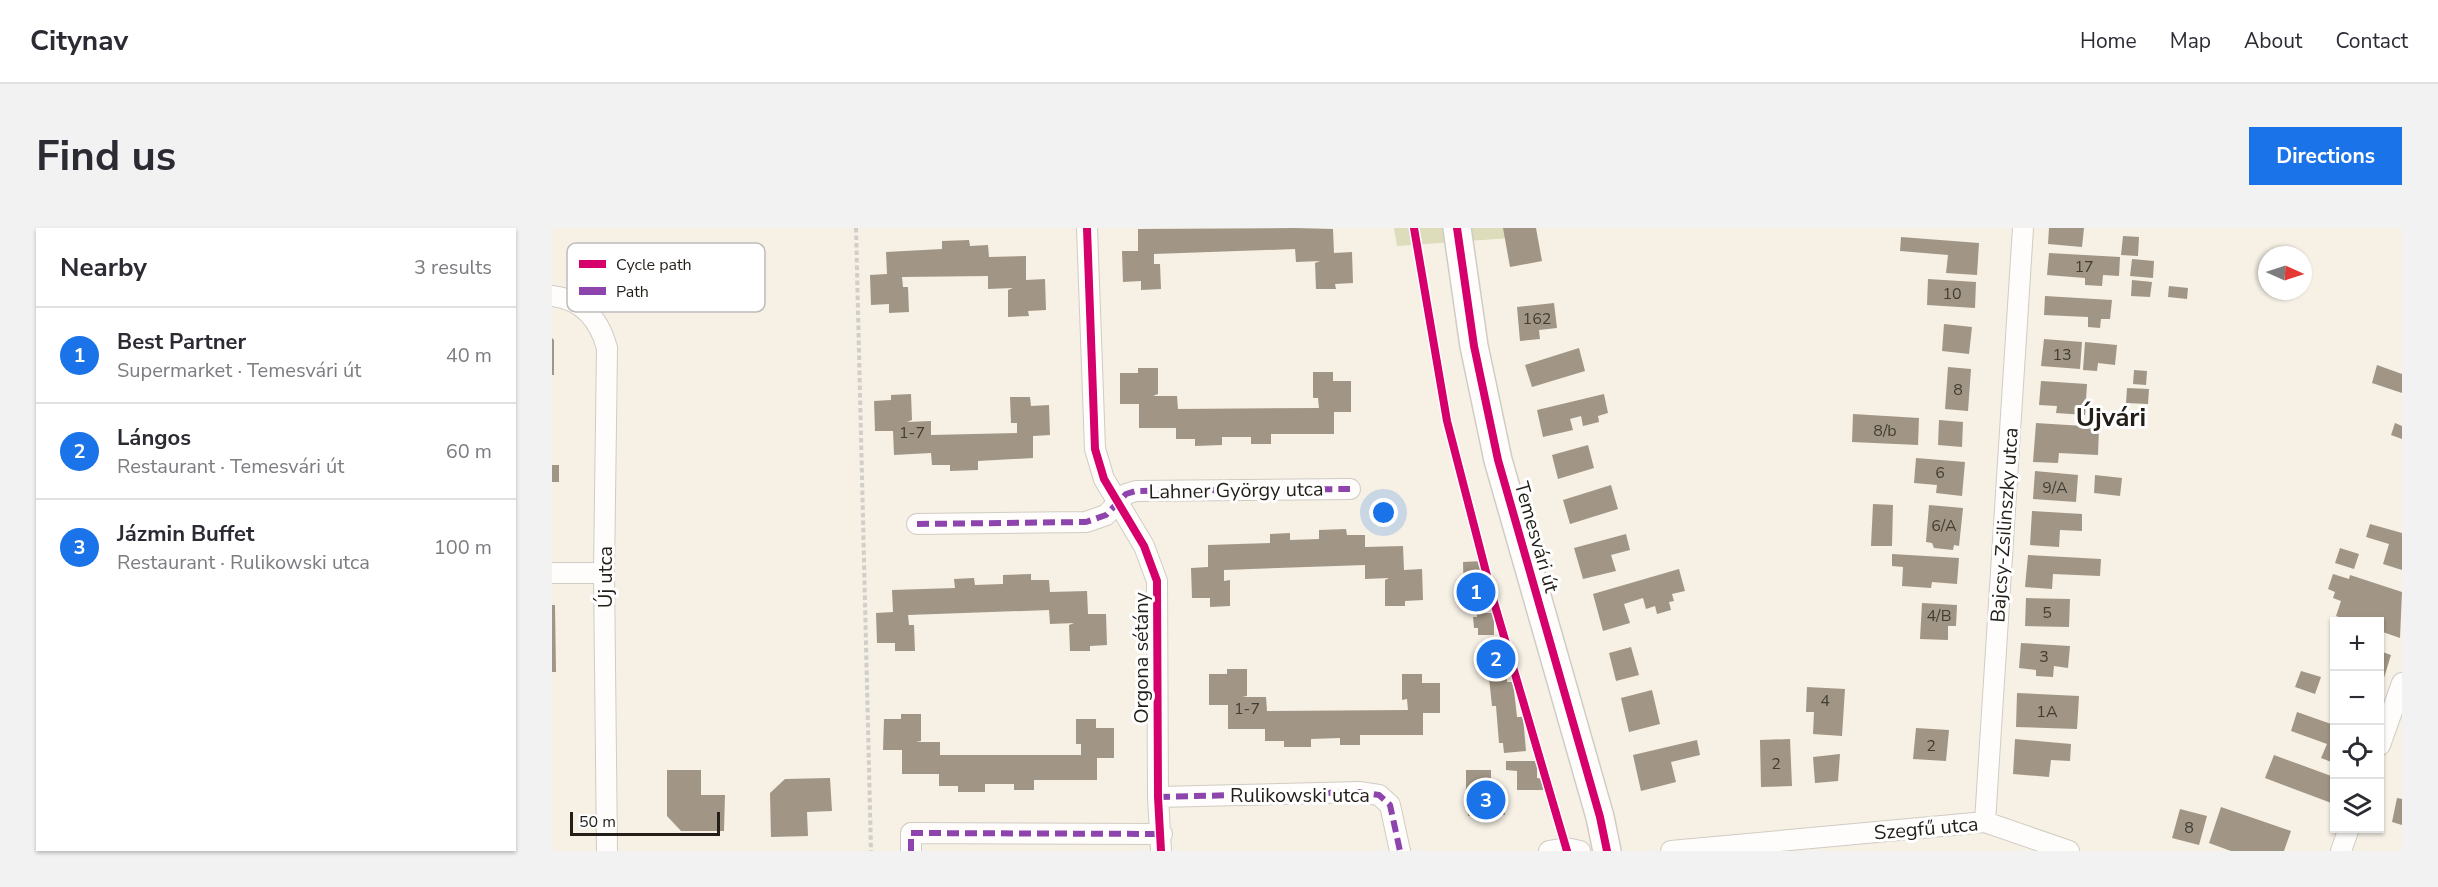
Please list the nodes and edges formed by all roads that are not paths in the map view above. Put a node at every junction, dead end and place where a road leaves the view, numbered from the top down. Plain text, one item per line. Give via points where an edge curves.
1 (1087, 228) edge
2 (1457, 228) edge
3 (2023, 228) edge
4 (552, 296) edge
5 (567, 299) edge
6 (589, 312) edge
7 (1350, 489) dead end
8 (1118, 504) junction
9 (917, 524) dead end
10 (552, 573) edge
11 (604, 573) junction
12 (2402, 684) edge
13 (2384, 732) edge
14 (1158, 796) junction
15 (1985, 822) junction
16 (2347, 833) edge
17 (1162, 842) edge
18 (607, 851) edge
19 (911, 851) edge
20 (1400, 851) edge
21 (1549, 851) edge
22 (1580, 851) edge
23 (1606, 851) edge
24 (1671, 851) edge
25 (2069, 851) edge
26 (2341, 851) edge

1 - 8 street, Orgona sétány via 1095,449 1104,479
2 - 23 street, Temesvári út via 1474,346 1498,460 1600,817
3 - 15 street, Bajcsy-Zsilinszky utca
4 - 5 street, Új utca
6 - 11 street, Új utca via 597,321 607,348
7 - 8 street, Lahner György utca via 1136,491 1126,494
8 - 9 street, Lahner György utca via 1106,515 1086,522
8 - 14 street, Orgona sétány via 1144,546 1157,581
10 - 11 street
11 - 18 street, Új utca
12 - 13 street
14 - 17 street, Orgona sétány
14 - 20 street, Rulikowski utca via 1359,792 1379,795 1390,805
15 - 24 street, Szegfű utca
15 - 25 street, Szegfű utca
16 - 26 street
17 - 19 street via 911,833
21 - 22 street

